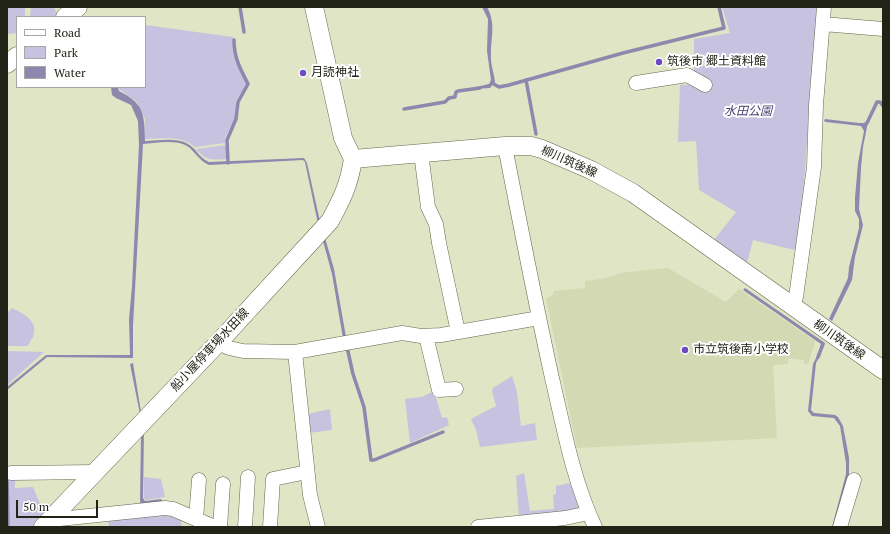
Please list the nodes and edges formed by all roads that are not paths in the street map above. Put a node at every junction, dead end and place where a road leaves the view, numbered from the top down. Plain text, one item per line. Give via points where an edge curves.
1 (78, 7) edge
2 (314, 7) edge
3 (824, 7) edge
4 (66, 16) edge
5 (823, 24) junction
6 (883, 29) edge
7 (16, 57) edge
8 (7, 64) edge
9 (636, 83) dead end
10 (705, 85) dead end
11 (505, 146) junction
12 (421, 154) junction
13 (352, 159) junction
14 (793, 307) junction
15 (539, 318) junction
16 (458, 332) junction
17 (426, 336) junction
18 (218, 343) junction
19 (295, 352) junction
20 (883, 370) edge
21 (456, 388) dead end
22 (95, 472) junction
23 (307, 472) junction
24 (11, 473) dead end
25 (248, 477) dead end
26 (199, 480) dead end
27 (854, 480) dead end
28 (223, 484) dead end
29 (589, 513) junction
30 (196, 519) junction
31 (564, 522) edge
32 (46, 524) edge
33 (216, 527) edge
34 (220, 527) edge
35 (245, 527) edge
36 (270, 527) edge
37 (318, 527) edge
38 (478, 527) edge
39 (595, 527) edge
40 (840, 527) edge

1 - 4 main road
2 - 13 main road via 343,138
3 - 5 street
5 - 6 street
5 - 14 street via 814,167
7 - 8 main road
9 - 10 street via 687,75
11 - 12 main road, 柳川筑後線
11 - 14 main road, 柳川筑後線 via 530,146 542,149 621,186
11 - 15 street
12 - 13 main road, 柳川筑後線
12 - 16 street via 428,207 436,224
13 - 18 main road, 船小屋停車場水田線 via 350,178 330,221
14 - 20 main road, 柳川筑後線
15 - 16 street
15 - 29 street via 574,471
16 - 17 street
17 - 19 street via 402,332
17 - 21 street via 439,390
18 - 19 street via 243,351
18 - 22 main road, 船小屋停車場水田線
19 - 23 street
22 - 24 street
22 - 32 main road, 船小屋停車場水田線
23 - 36 street via 273,479
23 - 37 street
25 - 35 street
26 - 30 street
27 - 40 street
28 - 34 street
29 - 31 street
29 - 39 street
30 - 32 street via 164,508
30 - 33 street
31 - 38 street

